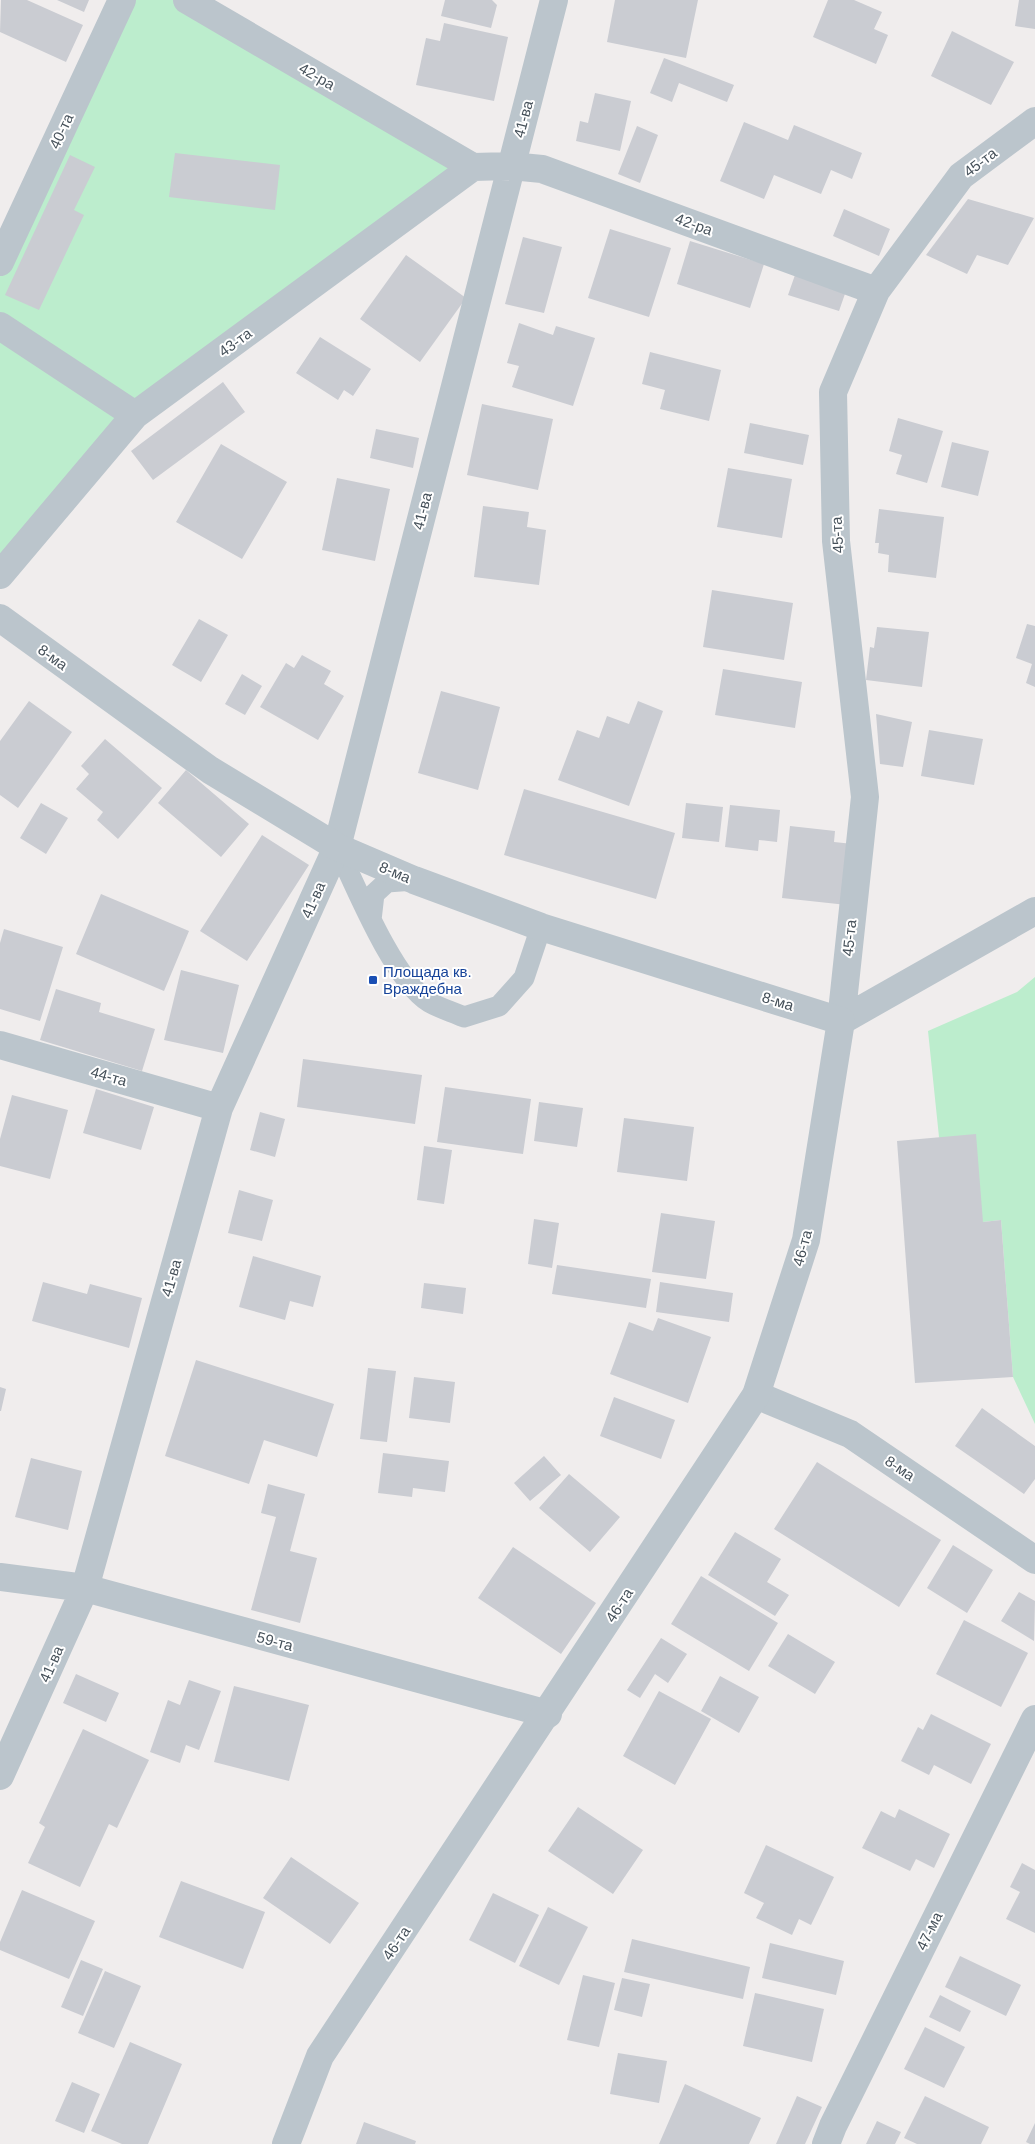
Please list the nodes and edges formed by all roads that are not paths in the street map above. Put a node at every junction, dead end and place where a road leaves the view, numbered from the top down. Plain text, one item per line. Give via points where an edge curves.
1 (122, 0) edge
2 (187, 0) edge
3 (554, 0) edge
4 (1035, 121) edge
5 (511, 166) junction
6 (473, 167) junction
7 (0, 262) edge
8 (876, 291) junction
9 (0, 326) edge
10 (134, 414) junction
11 (0, 575) edge
12 (0, 618) edge
13 (337, 847) junction
14 (414, 880) junction
15 (1035, 911) edge
16 (371, 920) junction
17 (541, 927) junction
18 (840, 1021) junction
19 (0, 1045) edge
20 (219, 1108) junction
21 (756, 1395) junction
22 (1035, 1560) edge
23 (0, 1577) edge
24 (85, 1588) junction
25 (548, 1714) junction
26 (1035, 1719) edge
27 (0, 1776) edge
28 (286, 2144) edge
29 (826, 2144) edge

1 - 7 street, 40-та
2 - 6 street, 42-ра
3 - 5 street, 41-ва
4 - 8 street, 45-та via 961,176
5 - 6 street
5 - 8 street, 42-ра via 542,169
5 - 13 street, 41-ва
6 - 10 street, 43-та
8 - 18 street, 45-та via 833,392 836,541 864,797
9 - 10 street
10 - 11 street, 43-та
12 - 13 street, 8-ма via 210,770
13 - 14 street, 8-ма
13 - 16 lane
13 - 20 street, 41-ва
14 - 16 lane via 387,882 374,894
14 - 17 street, 8-ма
15 - 18 street
16 - 17 lane via 402,975 428,1002 464,1017 499,1006 524,978
17 - 18 street, 8-ма
18 - 21 street, 46-та via 806,1240
19 - 20 street, 44-та
20 - 24 street, 41-ва
21 - 22 street, 8-ма via 850,1434
21 - 25 street, 46-та
23 - 24 street, 59-та
24 - 25 street, 59-та
24 - 27 street, 41-ва
25 - 28 street, 46-та via 320,2056
26 - 29 street, 47-ма

